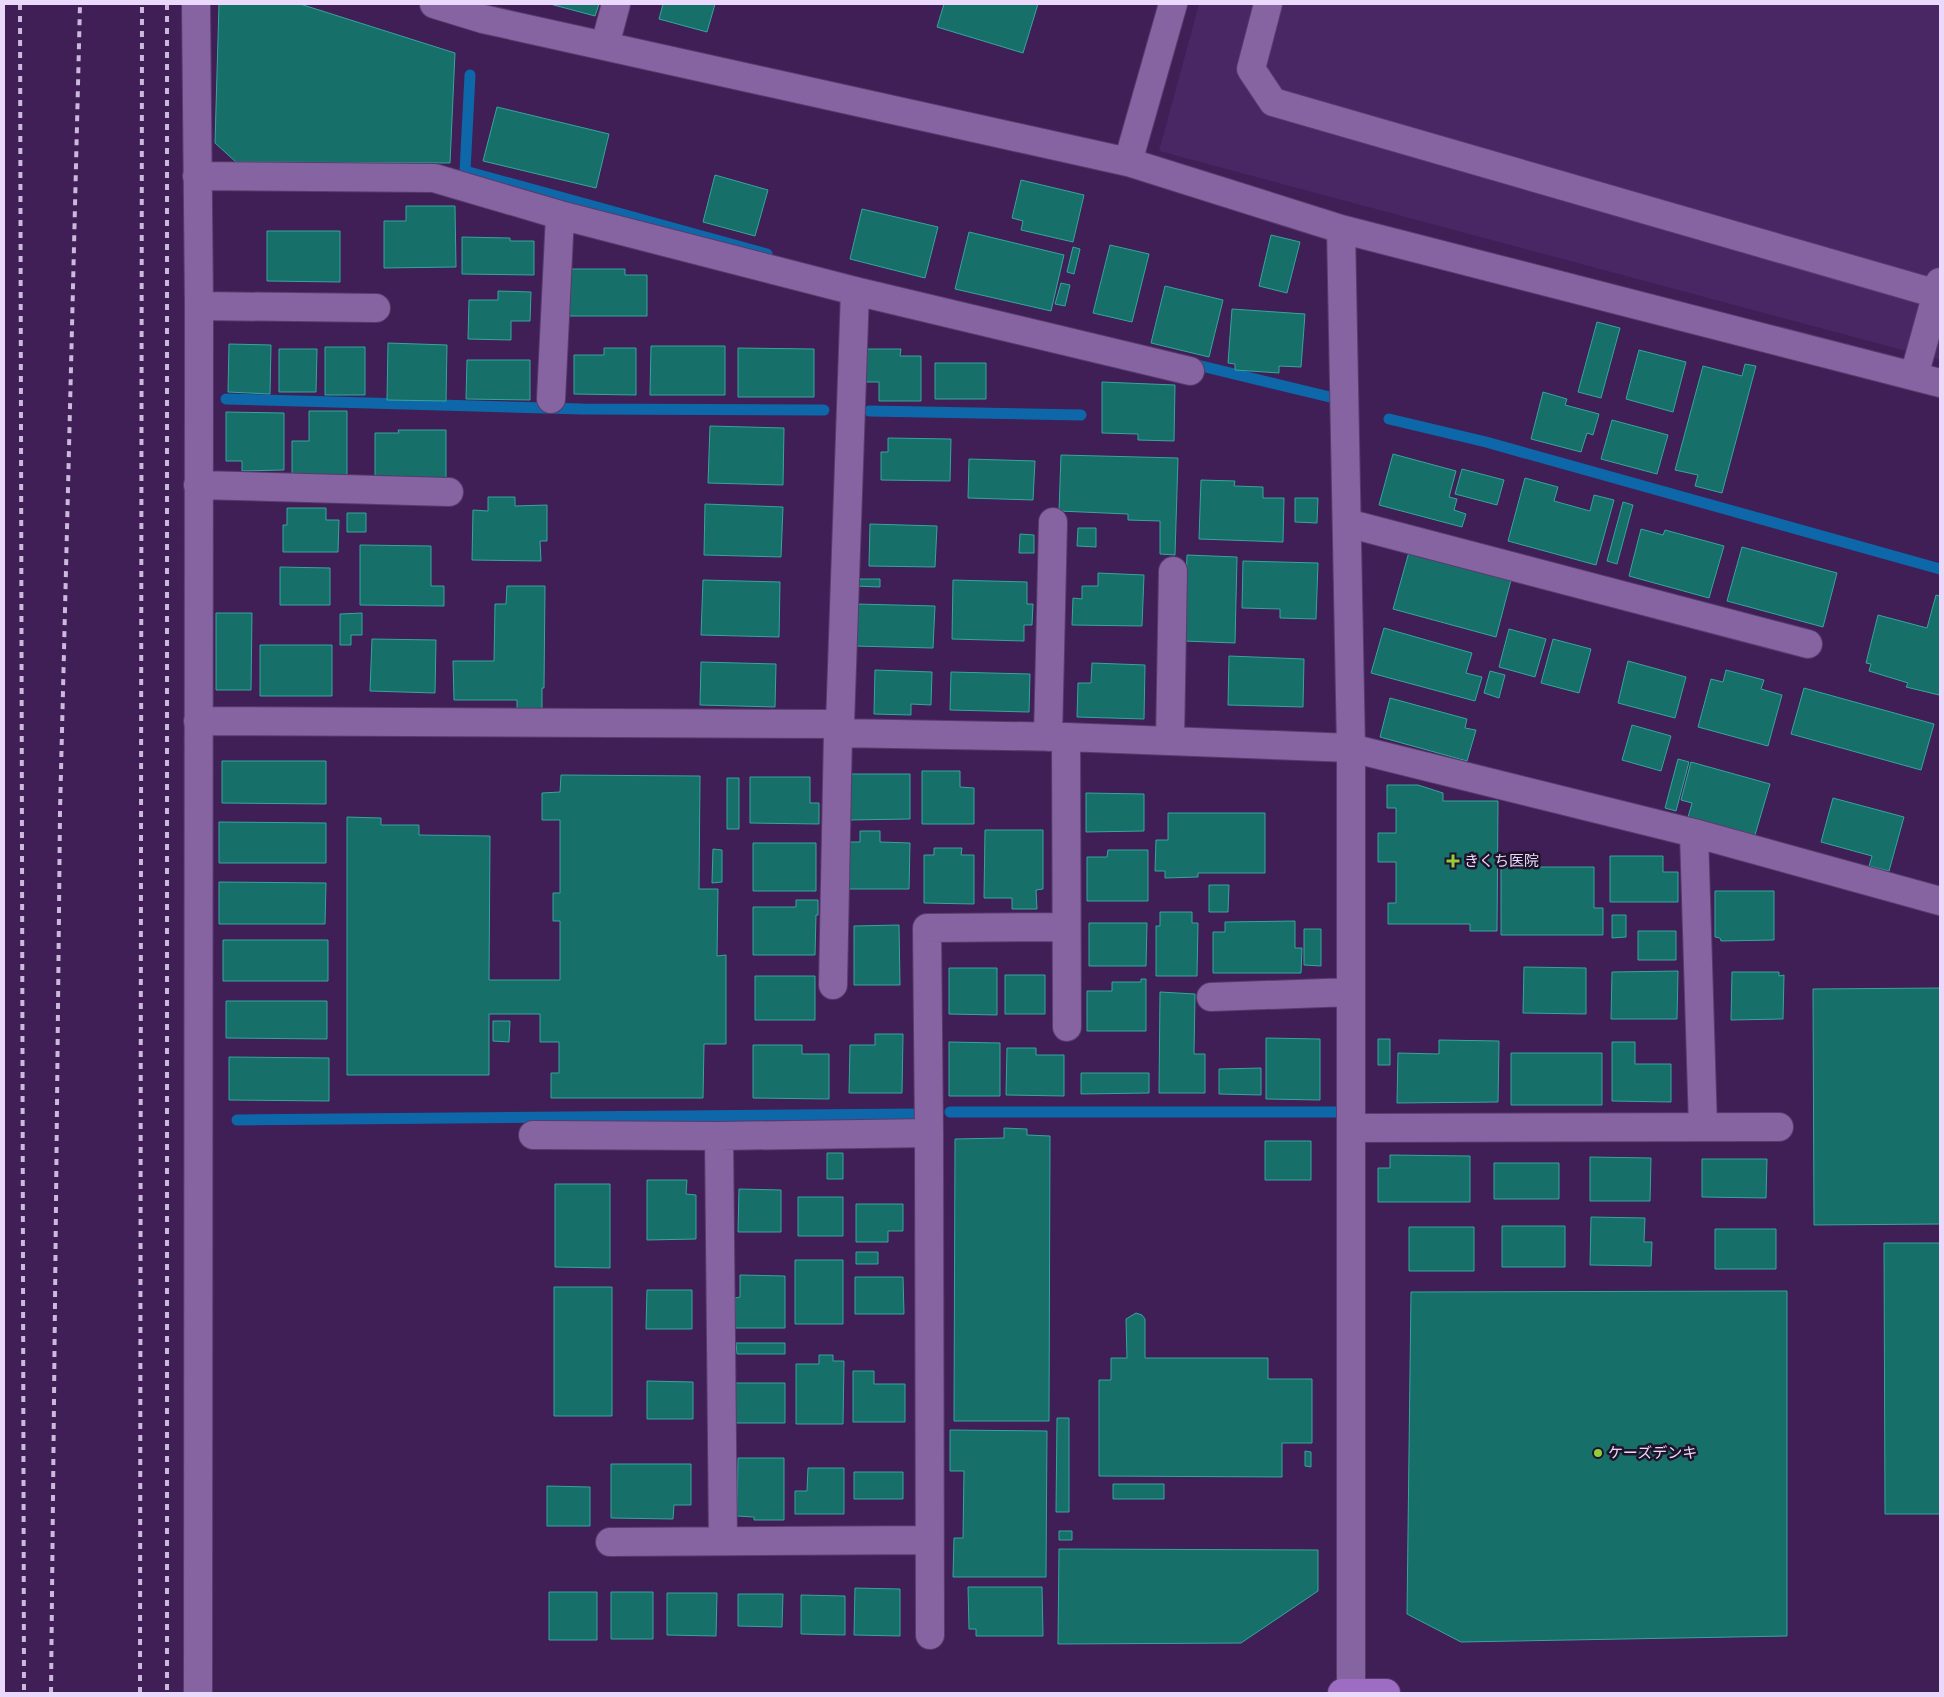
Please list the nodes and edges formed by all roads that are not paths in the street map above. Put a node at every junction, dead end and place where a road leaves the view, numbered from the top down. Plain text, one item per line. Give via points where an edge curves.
1 (196, 4) edge
2 (434, 4) edge
3 (616, 4) edge
4 (1173, 4) edge
5 (1268, 4) edge
6 (485, 11) edge
7 (605, 45) junction
8 (1128, 162) junction
9 (197, 176) junction
10 (560, 215) junction
11 (1341, 229) junction
12 (1938, 288) edge
13 (855, 291) junction
14 (199, 306) junction
15 (376, 308) dead end
16 (1190, 371) dead end
17 (1914, 376) junction
18 (1940, 383) edge
19 (551, 399) dead end
20 (198, 485) junction
21 (449, 492) dead end
22 (1053, 522) dead end
23 (1347, 524) junction
24 (1173, 570) dead end
25 (1808, 644) dead end
26 (198, 721) junction
27 (839, 729) junction
28 (1057, 737) junction
29 (1170, 741) junction
30 (1351, 748) junction
31 (1694, 834) junction
32 (1940, 901) edge
33 (1066, 927) junction
34 (833, 985) dead end
35 (1351, 992) junction
36 (1211, 997) dead end
37 (1067, 1027) dead end
38 (1703, 1127) junction
39 (1779, 1127) dead end
40 (1351, 1128) junction
41 (929, 1133) junction
42 (533, 1135) dead end
43 (719, 1136) junction
44 (929, 1540) junction
45 (723, 1541) junction
46 (610, 1542) dead end
47 (930, 1635) dead end
48 (198, 1693) edge
49 (1342, 1693) edge
50 (1351, 1693) edge
51 (1386, 1693) edge

1 - 9 street
2 - 6 street
3 - 7 street
4 - 8 street
5 - 12 street via 1251,69 1273,102
6 - 7 street
7 - 8 street
8 - 11 street
9 - 10 street via 434,178
9 - 14 street
10 - 13 street
10 - 19 street
11 - 17 street
11 - 23 street
12 - 17 street
13 - 16 street
13 - 27 street
14 - 15 street
14 - 20 street
17 - 18 street
20 - 21 street
20 - 26 street
22 - 28 street
23 - 25 street
23 - 30 street
24 - 29 street
26 - 27 street
26 - 48 street
27 - 28 street
27 - 34 street
28 - 29 street
28 - 33 street
29 - 30 street
30 - 31 street
30 - 35 street
31 - 32 street
31 - 38 street
33 - 37 street
33 - 41 street via 926,928
35 - 36 street
35 - 40 street
38 - 39 street
38 - 40 street
40 - 50 street
41 - 43 street
41 - 44 street
42 - 43 street
43 - 45 street
44 - 45 street
44 - 47 street
45 - 46 street
49 - 50 main road
50 - 51 main road

